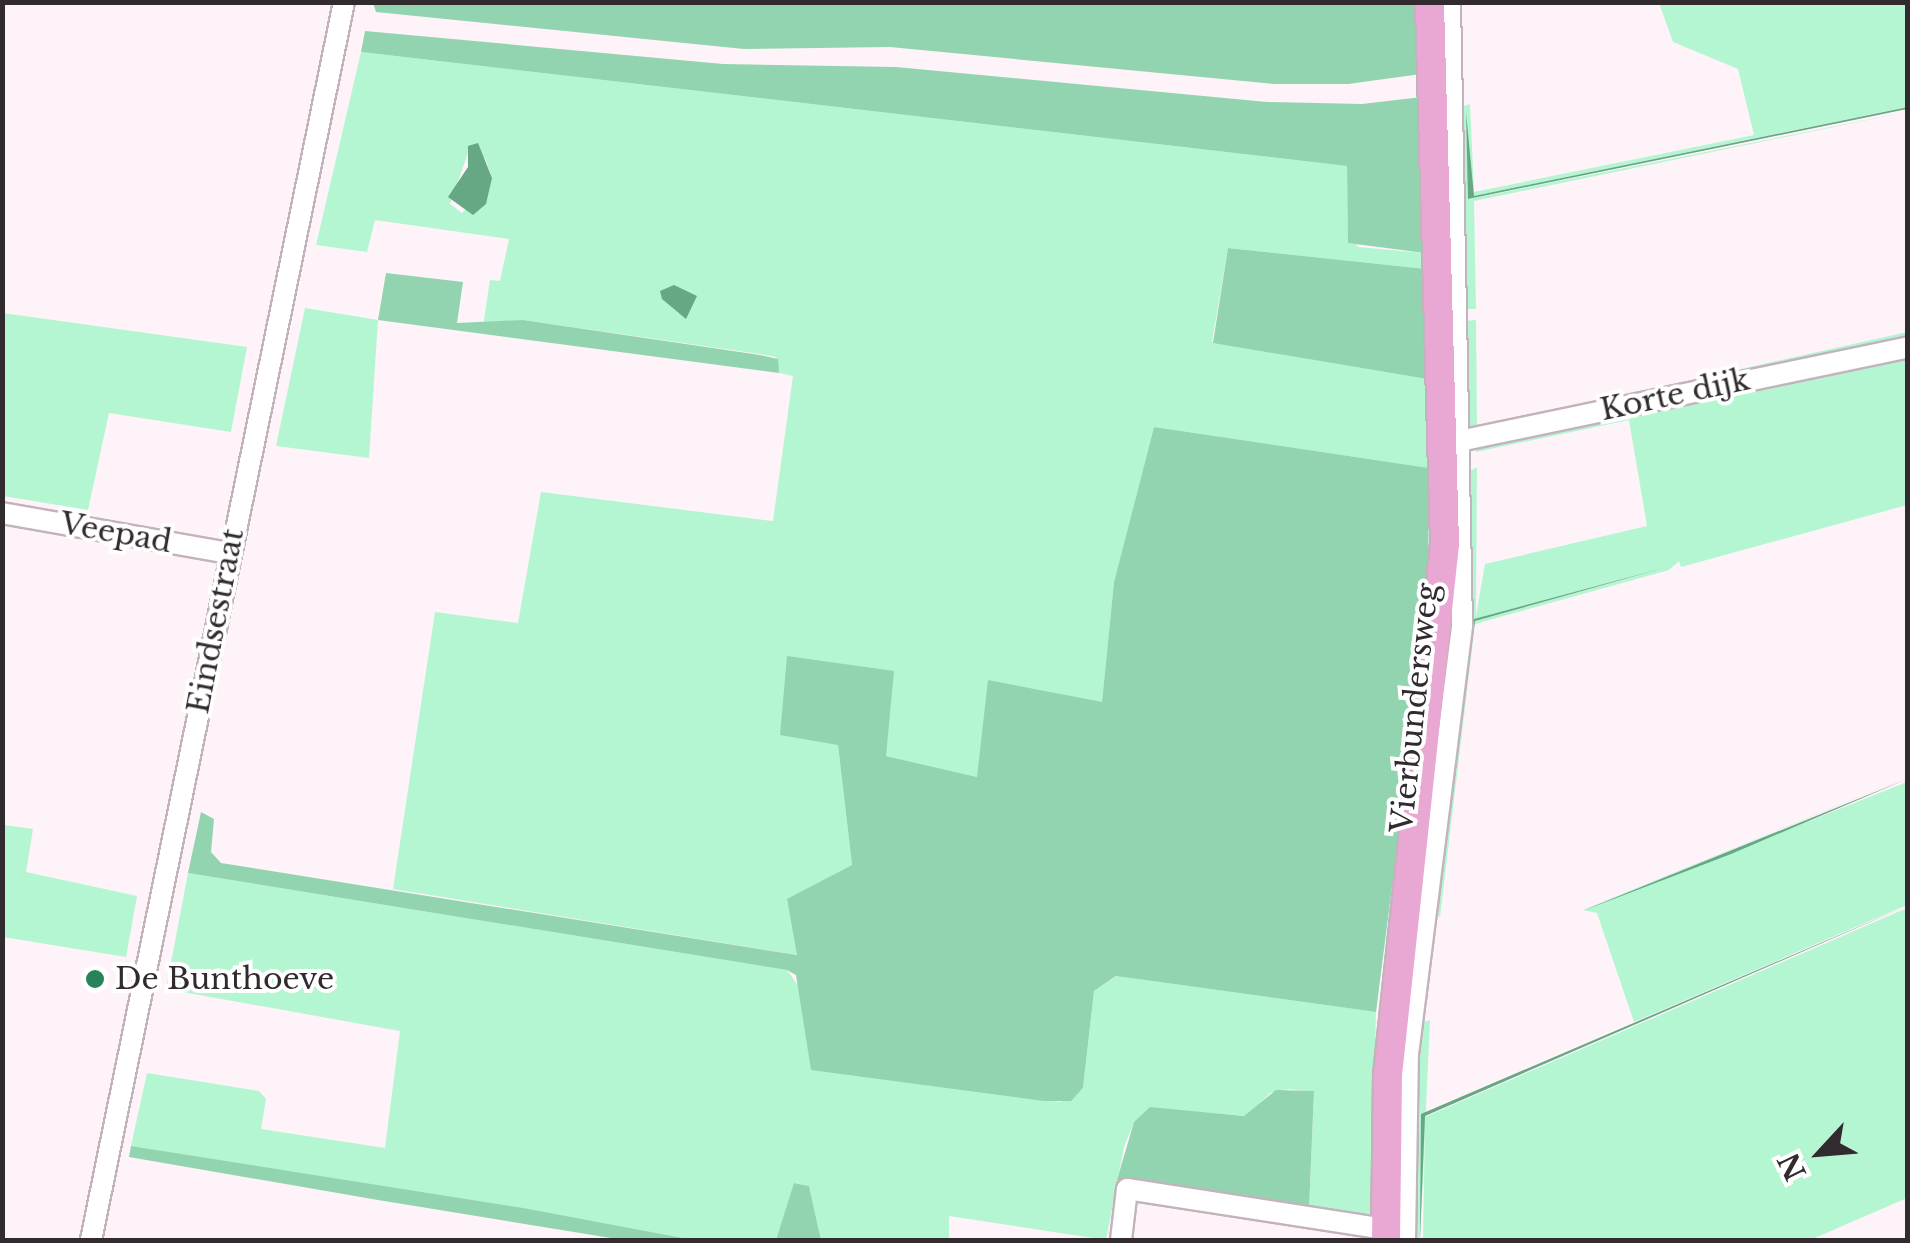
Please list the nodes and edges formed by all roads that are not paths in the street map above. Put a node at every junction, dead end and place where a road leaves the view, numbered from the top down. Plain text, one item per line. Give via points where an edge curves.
1 (344, 2) edge
2 (1430, 2) edge
3 (1450, 2) edge
4 (1908, 347) edge
5 (1452, 443) junction
6 (2, 514) edge
7 (230, 552) junction
8 (1392, 1237) edge
9 (91, 1240) edge
10 (1121, 1240) edge

1 - 7 street, Eindsestraat
2 - 5 main road, Vierbundersweg
3 - 5 street, Vierbundersweg
4 - 5 street, Korte dijk
5 - 8 main road, Vierbundersweg via 1438,648 1388,1075
6 - 7 street, Veepad
7 - 9 street, Eindsestraat
8 - 10 street via 1127,1189

